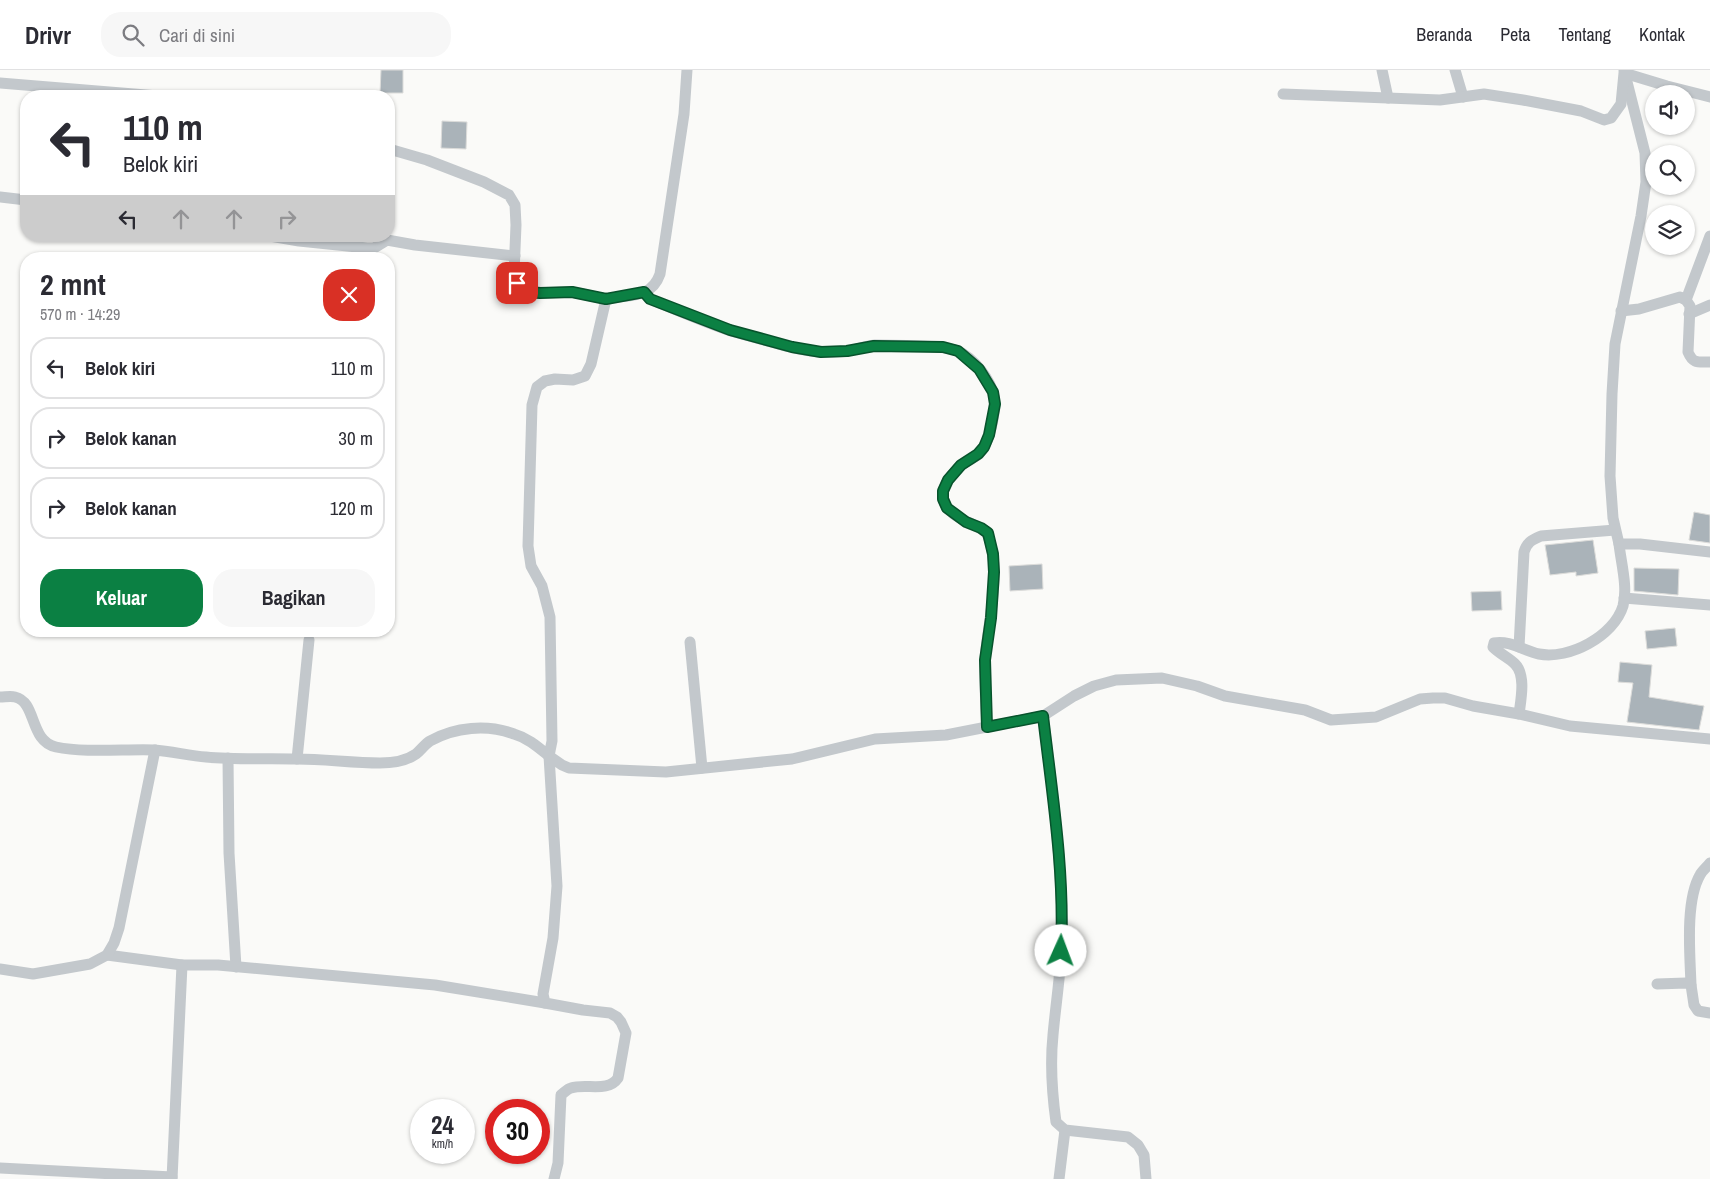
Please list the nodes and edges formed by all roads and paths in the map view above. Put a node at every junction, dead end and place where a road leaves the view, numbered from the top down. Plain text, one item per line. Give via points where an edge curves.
1 (687, 70) edge
2 (1382, 70) edge
3 (1455, 70) edge
4 (1624, 71) edge
5 (0, 83) edge
6 (85, 90) edge
7 (1283, 94) dead end
8 (1463, 97) junction
9 (1710, 97) edge
10 (1388, 98) junction
11 (395, 151) edge
12 (0, 197) edge
13 (20, 199) edge
14 (1710, 236) edge
15 (395, 241) edge
16 (309, 242) edge
17 (384, 242) edge
18 (515, 256) junction
19 (644, 292) junction
20 (606, 299) junction
21 (1686, 300) junction
22 (1710, 305) edge
23 (1621, 311) junction
24 (1689, 314) junction
25 (1710, 362) edge
26 (1616, 530) junction
27 (1619, 544) junction
28 (1710, 552) edge
29 (1624, 598) junction
30 (1710, 606) edge
31 (309, 640) dead end
32 (690, 642) dead end
33 (1519, 647) junction
34 (0, 697) edge
35 (1519, 714) junction
36 (1043, 716) junction
37 (987, 727) junction
38 (1710, 738) edge
39 (155, 750) junction
40 (549, 756) junction
41 (228, 758) junction
42 (297, 758) junction
43 (702, 768) junction
44 (1710, 863) edge
45 (107, 955) junction
46 (182, 965) junction
47 (236, 967) junction
48 (0, 969) edge
49 (1657, 984) dead end
50 (1691, 984) junction
51 (545, 1003) junction
52 (1710, 1013) edge
53 (1064, 1130) junction
54 (0, 1168) edge
55 (172, 1178) edge
56 (554, 1179) edge
57 (1059, 1179) edge
58 (1146, 1179) edge

1 - 19 street via 684,114 660,274 657,283
2 - 10 street
3 - 8 street
4 - 8 street via 1621,104 1610,118 1604,120 1581,111 1523,100 1484,94
4 - 9 street
4 - 23 street via 1645,153 1646,182
5 - 6 street
7 - 10 street
8 - 10 street via 1440,100
11 - 18 street via 476,178 509,195 515,205
12 - 13 street
14 - 21 street
15 - 18 street
16 - 17 street via 374,248
18 - 20 street via 517,283 530,292 572,292
19 - 20 street
19 - 37 street via 650,299 730,330 792,347 821,352 874,346 943,347 958,351 979,369 993,392 995,404 989,435 978,454 961,465 948,480 943,499 947,508 988,533 993,554 991,618 985,660
20 - 40 street via 591,364 585,376 545,382 537,387 532,405 528,546 531,566 542,586 550,617 552,741
21 - 23 street via 1680,297
21 - 24 street via 1690,306
22 - 24 street
23 - 26 street via 1615,344 1610,476
24 - 25 street via 1688,352 1691,359
26 - 27 street
26 - 33 street via 1541,536 1526,545
27 - 28 street
27 - 29 street
29 - 30 street
29 - 33 street via 1617,621 1582,647 1564,654 1540,654
31 - 42 street
32 - 43 street
33 - 35 street via 1499,642 1493,645 1520,670
34 - 39 street via 16,697 24,702 35,729 54,747
35 - 36 street via 1432,698 1420,699 1376,717 1331,720 1305,710 1225,696 1162,678 1116,680 1094,686
35 - 38 street via 1570,726
36 - 37 street
36 - 53 street via 1058,839 1062,934 1052,1076 1056,1122
37 - 43 street via 946,735 875,738 792,759
39 - 41 street
39 - 45 street via 119,928
40 - 42 street via 514,733 465,729 449,732 428,742 416,754 395,762
40 - 43 street via 569,768 666,772
40 - 51 street via 557,886 553,938 543,994
41 - 42 street
41 - 47 street via 229,853
44 - 50 street via 1695,889 1690,919
45 - 46 street
45 - 48 street via 90,964 33,974
46 - 47 street
46 - 55 street
47 - 51 street via 435,985
49 - 50 street
50 - 52 street via 1694,1006 1698,1011
51 - 56 street via 610,1013 617,1017 626,1033 618,1078 614,1083 573,1087 562,1095
53 - 57 street
53 - 58 street via 1128,1137 1144,1155
54 - 55 street

